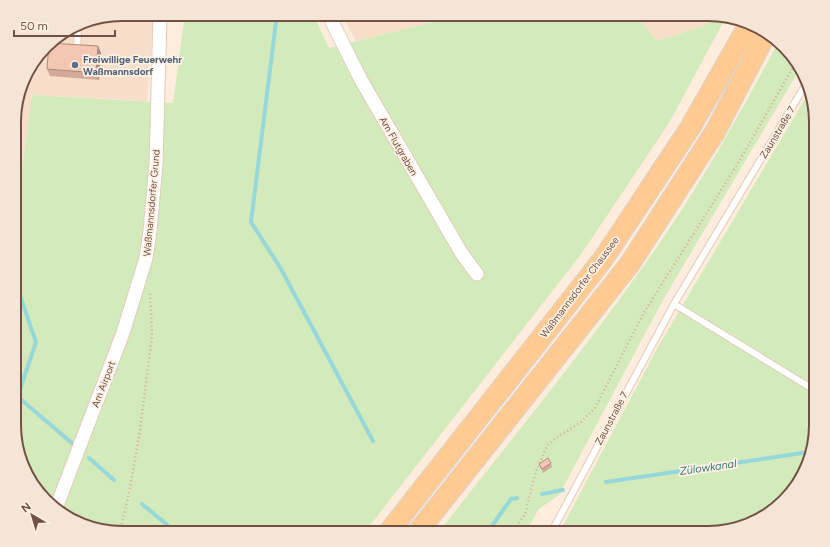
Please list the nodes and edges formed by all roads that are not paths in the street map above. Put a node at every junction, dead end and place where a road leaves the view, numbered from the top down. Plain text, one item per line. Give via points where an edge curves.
1 (160, 21) edge
2 (332, 21) edge
3 (746, 29) edge
4 (78, 31) edge
5 (764, 38) edge
6 (77, 52) edge
7 (803, 89) edge
8 (146, 258) joint
9 (476, 274) dead end
10 (674, 304) junction
11 (809, 387) edge
12 (58, 502) edge
13 (393, 526) edge
14 (423, 526) edge
15 (555, 526) edge

1 - 8 street, Waßmannsdorfer Grund via 156,164
2 - 9 street, Am Flutgraben via 368,94
3 - 13 main road, Waßmannsdorfer Chaussee via 690,128 603,259
4 - 6 lane
5 - 14 main road via 715,132 629,265
7 - 10 lane, Zaunstraße 7
8 - 12 street, Am Airport via 123,333
10 - 11 lane
10 - 15 lane, Zaunstraße 7

